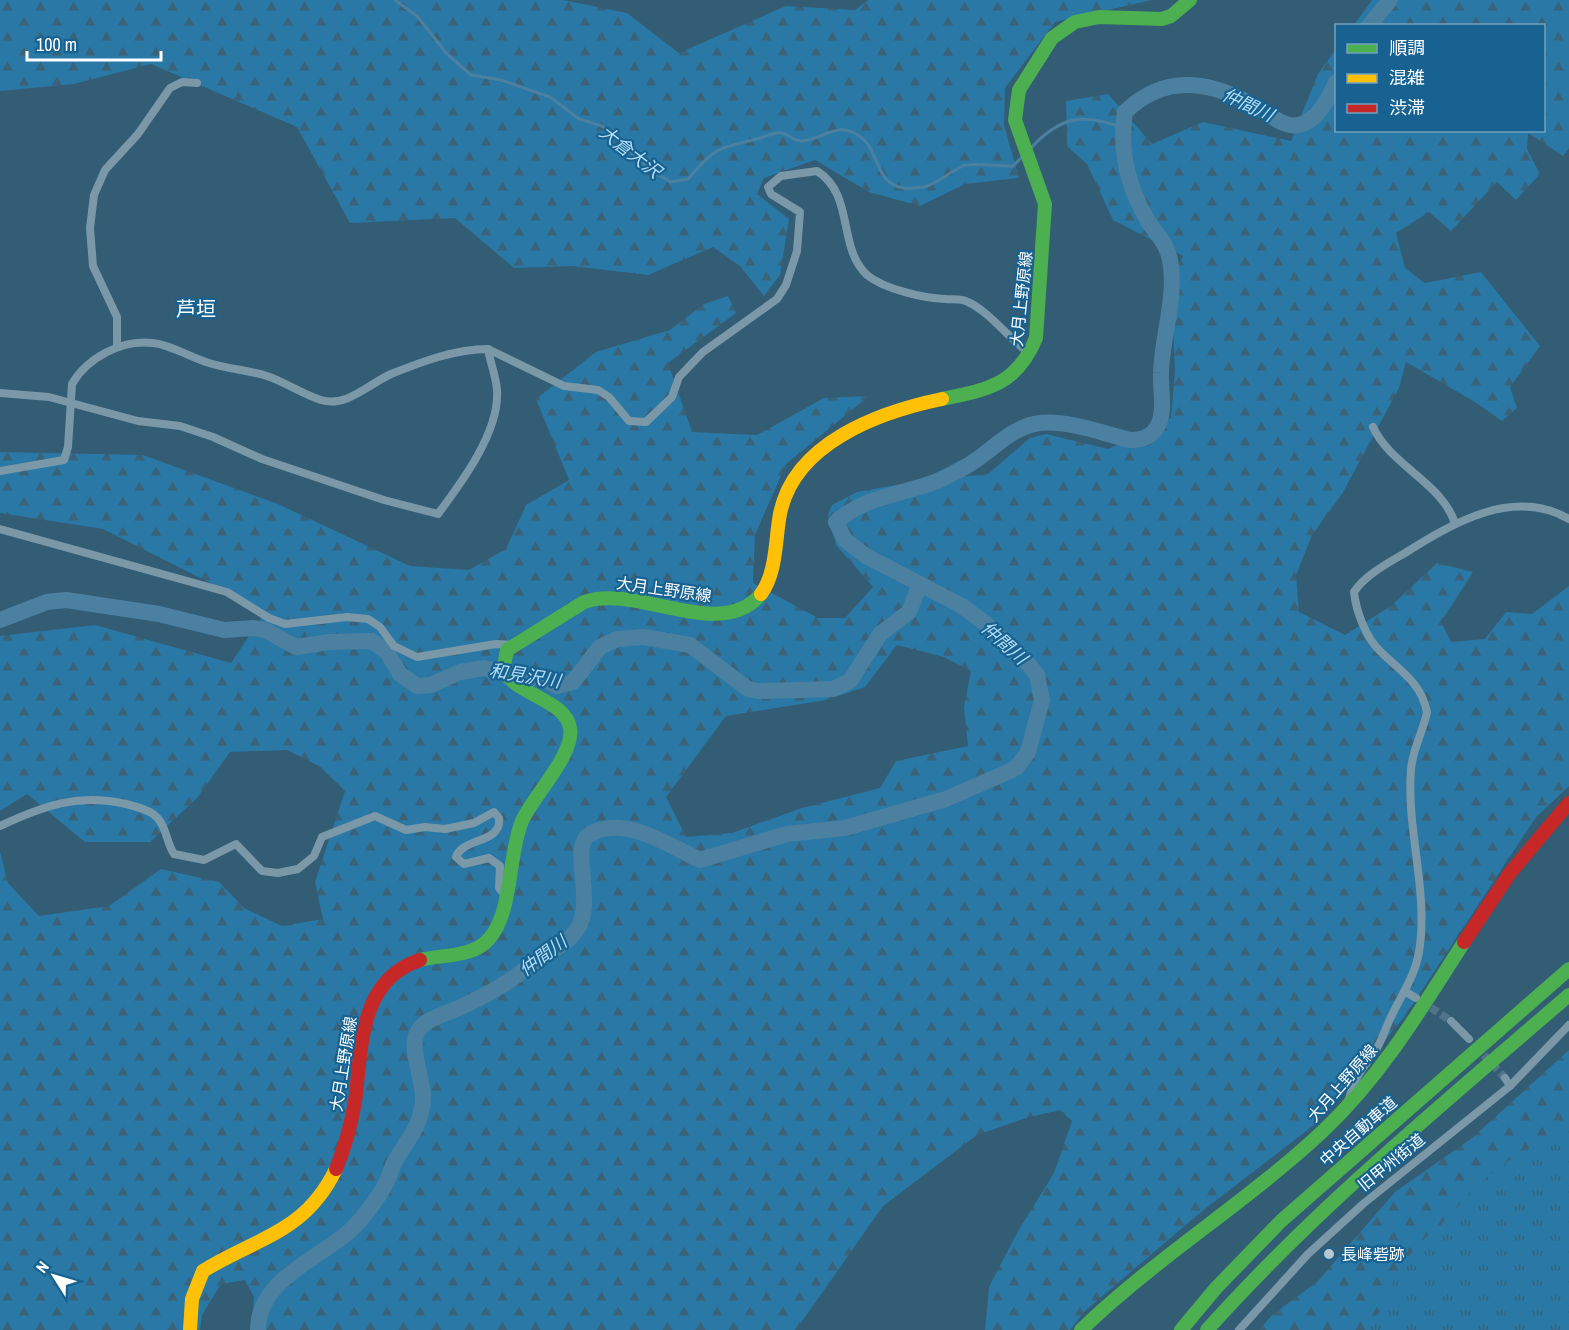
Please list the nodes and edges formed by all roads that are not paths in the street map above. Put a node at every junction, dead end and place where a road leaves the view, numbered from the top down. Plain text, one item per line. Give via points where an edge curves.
1 (1190, 0) edge
2 (196, 83) dead end
3 (117, 347) junction
4 (488, 349) junction
5 (1032, 354) junction
6 (0, 393) edge
7 (69, 403) junction
8 (1372, 427) dead end
9 (0, 471) edge
10 (1569, 519) edge
11 (1455, 523) junction
12 (0, 529) edge
13 (510, 648) junction
14 (1569, 803) edge
15 (0, 826) edge
16 (504, 894) junction
17 (1569, 969) edge
18 (1406, 992) junction
19 (1569, 995) edge
20 (1416, 998) tunnel mouth
21 (1451, 1021) tunnel mouth
22 (1569, 1025) edge
23 (1469, 1039) tunnel mouth
24 (1347, 1106) junction
25 (190, 1330) edge
26 (1081, 1330) edge
27 (1181, 1330) edge
28 (1207, 1330) edge
29 (1239, 1330) edge

1 - 5 main road, 大月上野原線 via 1162,19 1089,17 1075,22 1052,38 1019,90 1015,120 1045,204
2 - 3 street via 182,82 170,88 138,134 105,170 94,195 90,228 93,266 117,317
3 - 4 street via 153,343 209,363 268,376 322,400 340,402 390,375 437,358
3 - 7 street via 92,360 76,376
4 - 5 street via 564,386 598,390 629,421 646,423 672,398 679,377 703,352 777,299 797,251 800,212 771,194 768,187 781,176 817,171 831,179 854,258 866,274 903,292 966,301
4 - 7 street via 497,391 489,428 470,471 438,514 384,501 284,467 180,426 138,421
5 - 13 main road, 大月上野原線 via 1023,369 1001,384 892,412 818,452 798,473 787,493 770,579 763,593 747,607 719,613 595,598
6 - 7 street via 49,397
7 - 9 street via 64,460
8 - 11 street via 1379,442 1438,495 1452,512
10 - 11 street via 1548,509 1512,506
11 - 18 street via 1383,567 1354,592 1372,642 1413,680 1427,712 1411,769 1420,936 1419,953
12 - 13 street via 227,592 277,622 368,619 380,627 394,646 417,657 496,644
13 - 16 main road, 大月上野原線 via 503,665 510,683 558,708 571,729 566,750 522,822
14 - 24 main road, 大月上野原線 via 1520,860 1422,1009
15 - 16 street via 65,801 108,800 152,813 165,827 166,841 174,854 204,860 236,844 262,871 278,873 298,869 314,856 322,837 375,816 406,830 445,829 474,823 494,812 499,818 497,830 462,849 456,857 464,864 489,858 500,866 499,888
16 - 25 main road, 大月上野原線 via 495,929 483,944 466,953 427,958 408,965 392,977 373,1001 361,1035 352,1120 330,1180 306,1214 203,1271 191,1304
17 - 27 main road, 中央自動車道 via 1281,1221
18 - 20 street
18 - 24 street via 1378,1045 1355,1077
19 - 28 main road via 1316,1216 1257,1273
21 - 23 street
22 - 29 street, 旧甲州街道 via 1301,1261
24 - 26 main road, 大月上野原線 via 1306,1146 1138,1277

